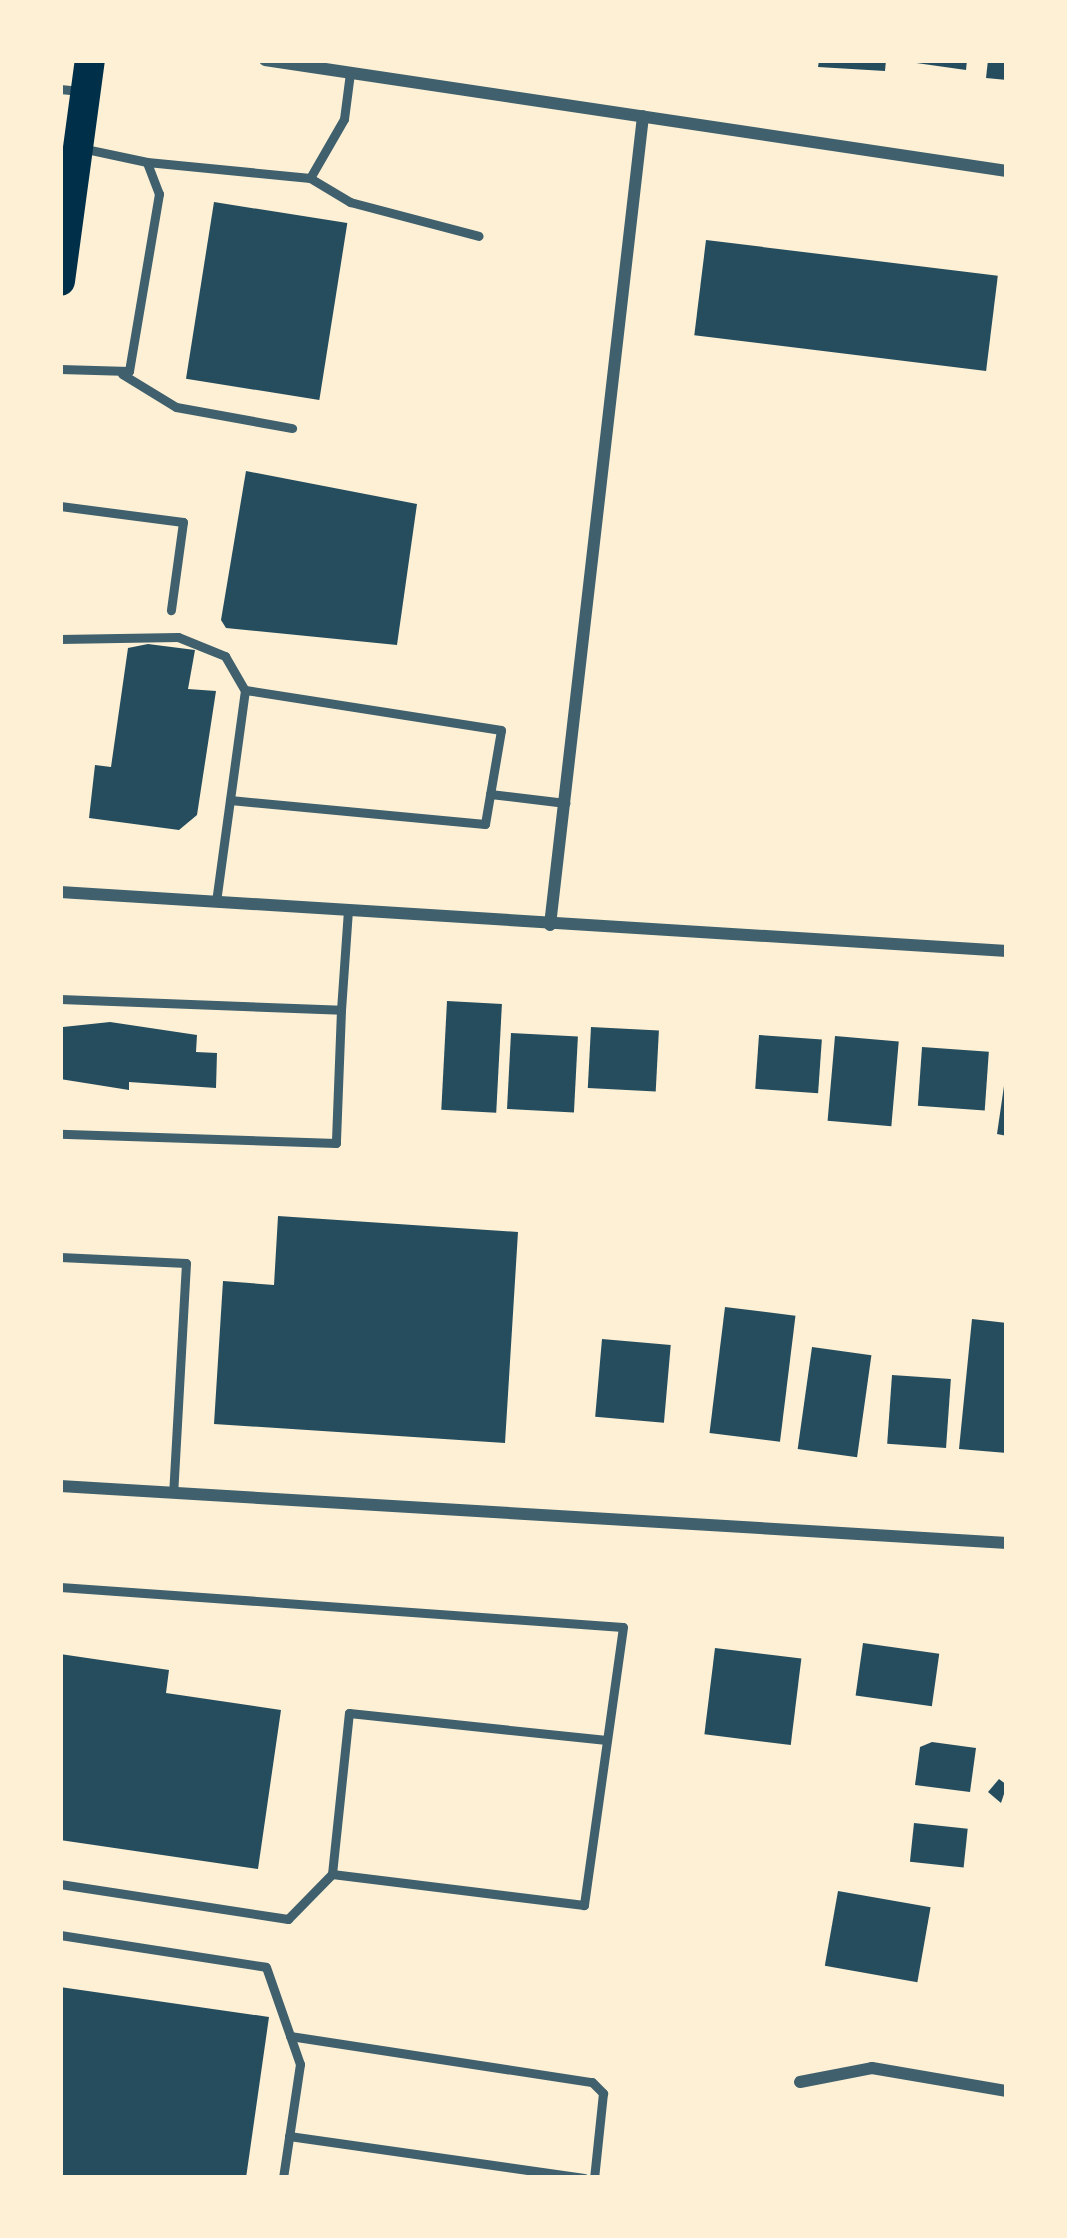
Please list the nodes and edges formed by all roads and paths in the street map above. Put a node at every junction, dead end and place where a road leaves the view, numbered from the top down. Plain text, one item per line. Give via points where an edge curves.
1 (265, 60) edge
2 (350, 73) junction
3 (78, 80) edge
4 (643, 116) junction
5 (77, 147) junction
6 (147, 162) junction
7 (1007, 171) edge
8 (310, 178) junction
9 (479, 236) dead end
10 (60, 281) edge
11 (60, 369) edge
12 (122, 374) junction
13 (292, 428) dead end
14 (60, 506) edge
15 (171, 610) dead end
16 (60, 639) edge
17 (245, 690) junction
18 (490, 794) junction
19 (230, 800) junction
20 (565, 803) junction
21 (60, 892) edge
22 (216, 902) junction
23 (348, 910) junction
24 (550, 925) junction
25 (1007, 951) edge
26 (60, 999) edge
27 (341, 1010) junction
28 (60, 1134) edge
29 (60, 1257) edge
30 (60, 1486) edge
31 (172, 1492) junction
32 (1007, 1543) edge
33 (60, 1587) edge
34 (607, 1740) junction
35 (332, 1874) junction
36 (60, 1884) edge
37 (60, 1936) edge
38 (290, 2036) junction
39 (800, 2081) dead end
40 (1007, 2091) edge
41 (289, 2136) junction
42 (283, 2178) edge
43 (584, 2178) edge
44 (594, 2178) edge

1 - 2 street
2 - 4 street
2 - 8 lane via 344,119
3 - 5 main road
4 - 7 street
4 - 20 street
5 - 6 lane
5 - 10 main road
6 - 8 lane
6 - 12 lane via 159,194 138,354
8 - 9 lane via 350,202
11 - 12 lane
12 - 13 lane via 176,407
14 - 15 lane via 183,522
16 - 17 lane via 178,637 225,656
17 - 18 lane via 502,730
17 - 19 lane
18 - 19 lane via 485,824
18 - 20 lane
19 - 22 lane
20 - 24 street
21 - 22 street
22 - 23 street
23 - 24 street
23 - 27 lane
24 - 25 street
26 - 27 lane
27 - 28 lane via 336,1143
29 - 31 lane via 186,1263
30 - 31 street
31 - 32 street
33 - 34 lane via 622,1627
34 - 35 lane via 584,1905
34 - 35 lane via 349,1713
35 - 36 lane via 288,1919
37 - 38 lane via 266,1966
38 - 41 lane via 299,2064
38 - 44 lane via 592,2082 603,2093
39 - 40 street via 872,2068
41 - 42 lane
41 - 43 lane

